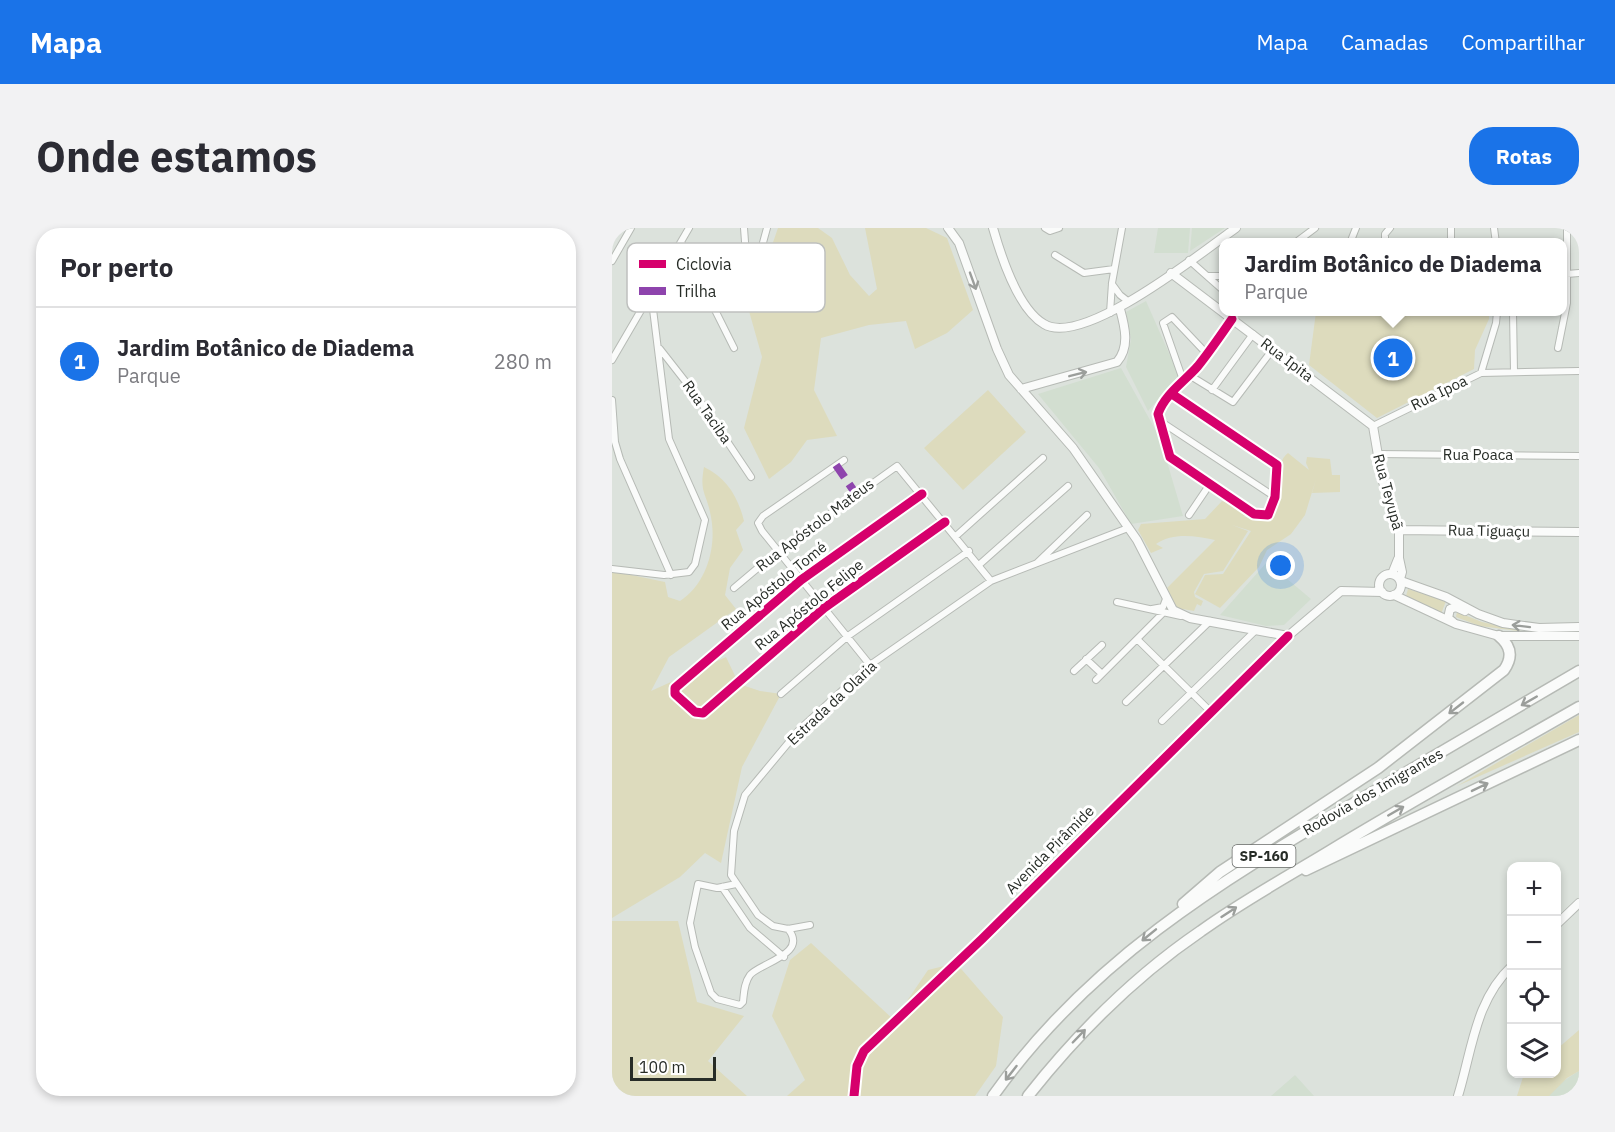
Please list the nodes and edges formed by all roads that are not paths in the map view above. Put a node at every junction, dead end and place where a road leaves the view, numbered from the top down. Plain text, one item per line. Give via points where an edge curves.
1 (631, 228) edge
2 (689, 228) edge
3 (744, 228) edge
4 (767, 228) edge
5 (948, 228) edge
6 (993, 228) edge
7 (1045, 228) edge
8 (1059, 228) edge
9 (1122, 228) edge
10 (1236, 228) edge
11 (1315, 228) edge
12 (1222, 238) edge
13 (1302, 238) edge
14 (1219, 240) edge
15 (681, 242) edge
16 (745, 243) edge
17 (763, 243) edge
18 (1055, 255) dead end
19 (1190, 260) junction
20 (612, 261) edge
21 (1114, 269) junction
22 (1171, 273) junction
23 (1579, 273) edge
24 (1567, 274) edge
25 (1207, 276) junction
26 (1219, 276) edge
27 (1112, 283) junction
28 (1219, 287) edge
29 (1129, 302) junction
30 (1120, 309) junction
31 (1219, 309) edge
32 (640, 312) edge
33 (654, 312) edge
34 (716, 312) edge
35 (1110, 313) junction
36 (1228, 316) edge
37 (1497, 316) edge
38 (1513, 316) edge
39 (1563, 316) edge
40 (1232, 319) junction
41 (1253, 334) junction
42 (659, 348) junction
43 (734, 348) dead end
44 (1558, 348) dead end
45 (1272, 349) junction
46 (1207, 354) junction
47 (612, 360) edge
48 (1579, 371) edge
49 (1514, 372) junction
50 (1481, 373) junction
51 (1186, 377) junction
52 (1021, 389) junction
53 (1212, 390) junction
54 (1172, 394) junction
55 (612, 400) edge
56 (1159, 420) junction
57 (1373, 426) junction
58 (1377, 454) junction
59 (1579, 456) edge
60 (1043, 458) dead end
61 (844, 460) dead end
62 (751, 477) dead end
63 (1210, 484) junction
64 (1068, 486) dead end
65 (922, 494) junction
66 (1275, 497) junction
67 (1087, 515) dead end
68 (1189, 515) dead end
69 (945, 522) junction
70 (1128, 528) junction
71 (1399, 530) junction
72 (1579, 532) edge
73 (956, 536) junction
74 (778, 551) junction
75 (969, 551) junction
76 (980, 564) junction
77 (1034, 565) junction
78 (612, 569) edge
79 (671, 575) junction
80 (1397, 578) junction
81 (801, 580) junction
82 (991, 581) junction
83 (734, 588) dead end
84 (1380, 588) junction
85 (1394, 595) junction
86 (1166, 599) junction
87 (1118, 602) dead end
88 (824, 608) junction
89 (1152, 610) junction
90 (1163, 613) junction
91 (1185, 617) junction
92 (1488, 619) junction
93 (1210, 621) junction
94 (1456, 624) junction
95 (1579, 627) edge
96 (1256, 630) junction
97 (848, 636) junction
98 (1288, 636) junction
99 (1499, 636) junction
100 (1579, 636) edge
101 (1137, 639) junction
102 (1102, 645) dead end
103 (1086, 659) junction
104 (870, 665) junction
105 (1164, 666) junction
106 (1074, 671) dead end
107 (1579, 671) edge
108 (1102, 674) junction
109 (1096, 680) dead end
110 (1191, 692) junction
111 (781, 694) dead end
112 (1126, 702) dead end
113 (1579, 707) edge
114 (694, 712) joint
115 (1211, 712) junction
116 (1162, 721) dead end
117 (1579, 740) edge
118 (1294, 872) junction
119 (736, 884) junction
120 (722, 887) junction
121 (1579, 903) edge
122 (1172, 917) junction
123 (1561, 920) edge
124 (810, 925) dead end
125 (788, 929) junction
126 (784, 957) junction
127 (1508, 970) edge
128 (854, 1096) edge
129 (993, 1096) edge
130 (1028, 1096) edge
131 (1458, 1096) edge

1 - 20 street
2 - 15 street
3 - 16 street
4 - 17 street
5 -> 52 main road via 959,243 1005,367
6 - 35 main road via 1008,273 1043,324 1070,328
7 - 8 street
9 - 21 street
10 - 12 main road
11 - 13 street
14 - 19 main road
18 - 21 street via 1084,273
19 - 22 main road
19 - 25 street
21 - 27 street
22 - 29 main road
22 - 31 street, Rua Ipita
23 - 24 street
25 - 26 street
25 - 28 street
27 - 29 street
27 - 35 street
29 - 30 main road
30 - 35 main road
52 -> 30 main road via 1117,362 1124,352 1125,338
32 - 47 street
33 - 42 street
34 - 43 street
36 - 40 street, Rua Ipita
37 - 50 street, Rua Ipoa
38 - 49 street
39 - 44 street
40 - 41 street, Rua Ipita
40 - 46 street
41 - 45 street, Rua Ipita
41 - 53 street
42 - 62 street, Rua Taciba
42 - 79 street via 669,439 705,520 693,568
45 - 53 street via 1236,401
45 - 57 street, Rua Ipita
46 - 51 street
46 - 51 street via 1172,317 1163,323
48 - 49 street
49 - 50 street
50 - 57 street, Rua Ipoa
51 - 53 street
51 - 54 street
52 - 70 main road via 1073,448
54 - 56 street via 1159,410
54 - 66 street via 1276,465
55 - 79 street via 620,459
56 - 63 street via 1170,457
56 - 66 street
57 - 58 street, Rua Teyupã
58 - 59 street, Rua Poaca
58 - 71 street, Rua Teyupã
60 - 73 street
61 - 74 street via 763,516 758,523
63 - 66 street via 1259,516 1271,512
63 - 68 street
64 - 76 street
65 - 69 street
65 - 74 street, Rua Apóstolo Mateus via 899,466 887,470
65 - 81 street, Rua Apóstolo Tomé
67 - 77 street
69 - 73 street
69 - 88 street, Rua Apóstolo Felipe
70 - 77 street, Estrada da Olaria
70 - 86 main road
71 - 72 street, Rua Tiguaçu
71 - 80 street, Rua Teyupã
73 - 75 street
74 - 81 street
74 - 83 street, Rua Apóstolo Mateus
75 - 76 street
75 - 97 street
76 - 82 street
77 - 82 street, Estrada da Olaria
78 - 79 street
80 - 84 main road via 1382,577
80 - 85 main road via 1400,589
80 - 92 main road
81 - 88 street
81 - 114 street, Rua Apóstolo Tomé via 675,688 675,693
82 - 104 street, Estrada da Olaria
84 - 85 main road
84 - 98 main road via 1341,591
85 - 94 main road
86 - 89 street via 1163,607
86 - 91 main road via 1173,610
87 - 89 street
88 - 97 street
88 - 114 street, Rua Apóstolo Felipe via 704,713
89 - 90 street
90 - 91 street
90 - 101 street
91 - 93 main road
92 - 94 main road via 1453,608 1447,615
95 -> 92 main road via 1539,628
93 - 96 main road
93 - 105 street
94 - 99 main road
96 - 98 main road
96 - 110 street
97 - 104 street
97 - 111 street
98 - 115 street, Avenida Pirâmide
99 - 100 main road
99 -> 122 highway via 1509,648 1510,658 1504,670 1378,768 1208,881
101 - 105 street
101 - 108 street
102 - 103 street
103 - 106 street
103 - 108 street
104 - 119 street, Estrada da Olaria via 799,730 745,795 730,861
105 - 110 street
105 - 112 street
107 -> 122 highway, Rodovia dos Imigrantes / SP-160 via 1263,856
108 - 109 street
110 - 115 street
110 - 116 street
118 -> 113 highway, Rodovia dos Imigrantes / SP-160
115 - 128 street, Avenida Pirâmide via 864,1051 857,1066
118 -> 117 highway via 1311,870
130 -> 118 highway, Rodovia dos Imigrantes / SP-160 via 1080,1035 1152,968 1200,931
119 - 120 street
119 - 125 street, Estrada da Olaria via 763,919
120 - 126 street via 750,928
120 - 126 street via 698,884 690,922 711,993 717,999 740,1005 750,975
121 - 123 street
122 -> 129 highway, Rodovia dos Imigrantes / SP-160 via 1086,990 1025,1054
124 - 125 street
125 - 126 street via 793,934 793,943
127 - 131 street via 1494,984 1483,1007

